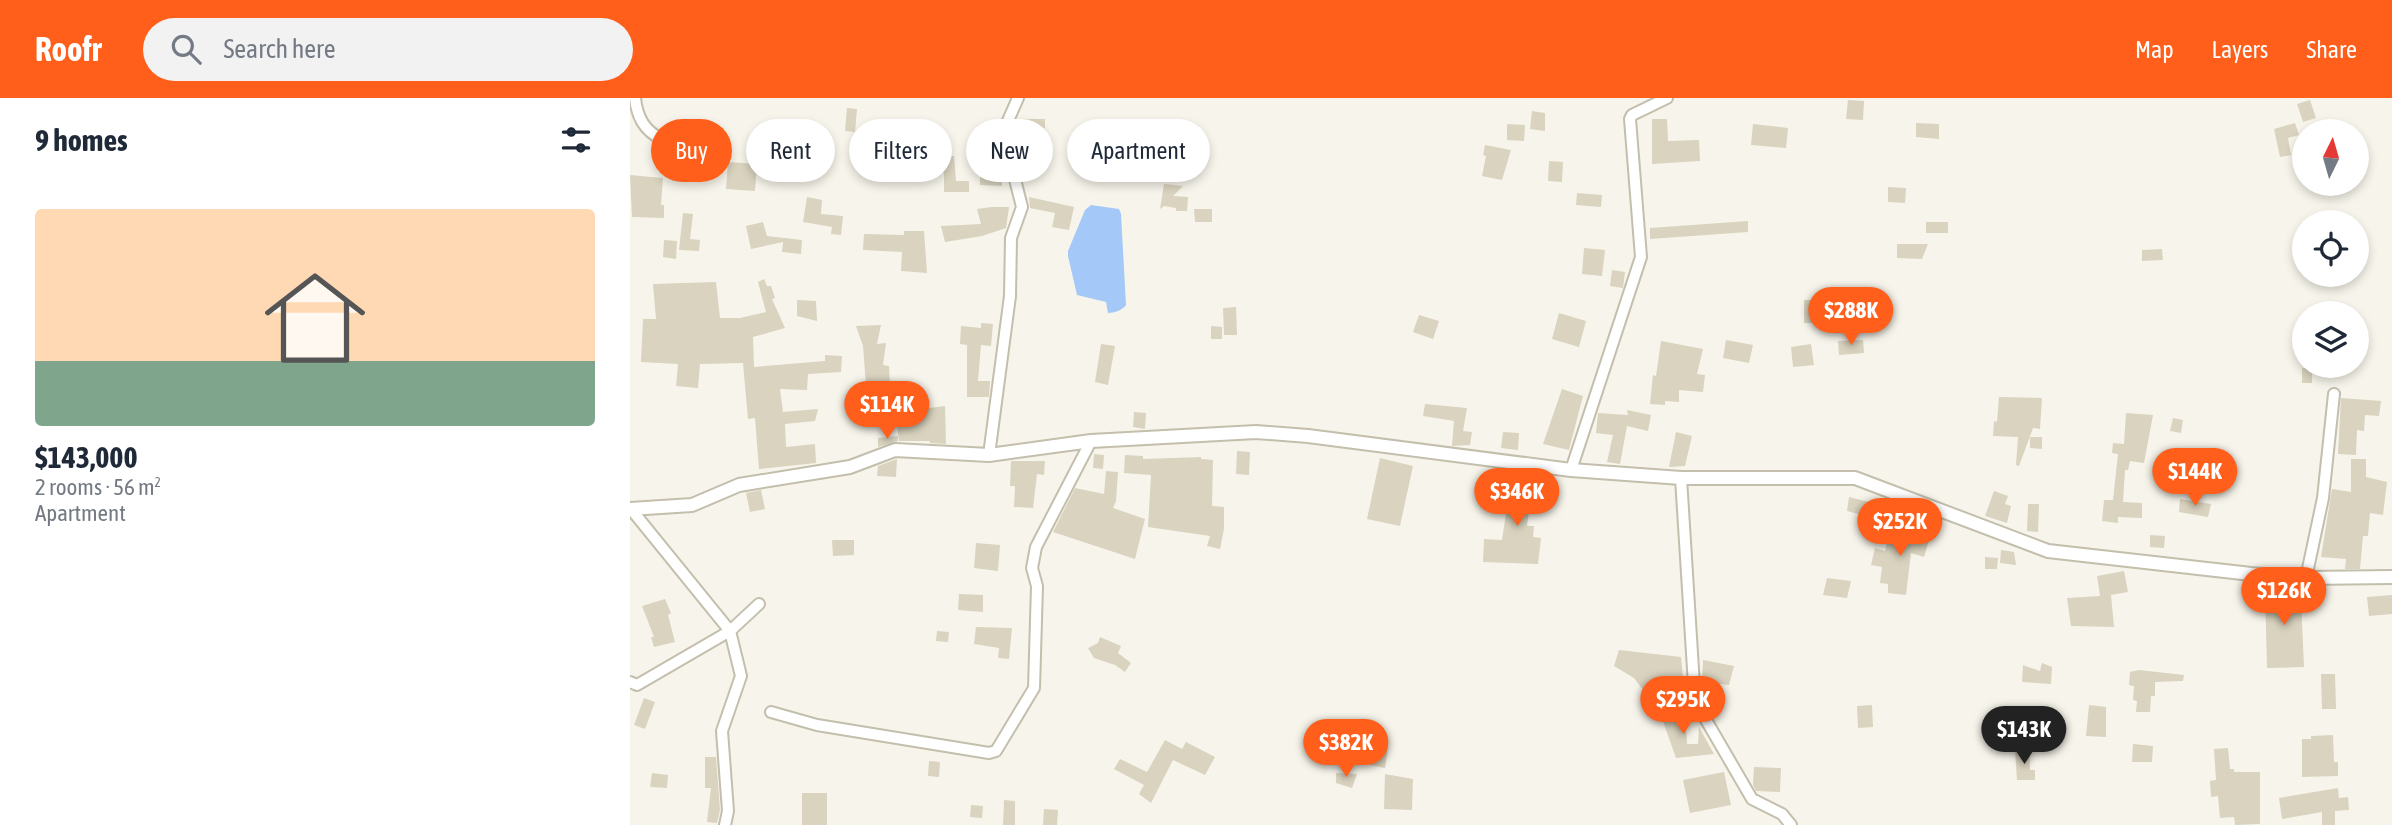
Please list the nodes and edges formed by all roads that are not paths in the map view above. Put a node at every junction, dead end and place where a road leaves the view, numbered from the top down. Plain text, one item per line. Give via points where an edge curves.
1 (635, 98) edge
2 (1018, 98) edge
3 (1667, 98) edge
4 (651, 134) edge
5 (2334, 394) dead end
6 (1091, 441) junction
7 (989, 455) junction
8 (1571, 470) junction
9 (1681, 478) junction
10 (630, 509) edge
11 (2392, 577) edge
12 (2306, 578) junction
13 (759, 604) dead end
14 (730, 631) junction
15 (630, 681) edge
16 (771, 712) dead end
17 (725, 825) edge
18 (1791, 825) edge

1 - 4 street via 636,112
2 - 7 street via 1003,132 1022,207 1010,239 1010,296
3 - 8 street via 1630,119 1641,257
5 - 12 street via 2323,498
6 - 7 street
6 - 8 street via 1256,432
6 - 16 street via 1036,547 1032,568 1037,586 1034,688 996,751 817,725
7 - 10 street via 895,450 850,467 739,485 692,505
8 - 9 street
9 - 12 street via 1855,478 2048,551
9 - 18 street via 1694,697 1752,799 1782,814
10 - 14 street
11 - 12 street
13 - 14 street
14 - 15 street via 637,685
14 - 17 street via 741,676 722,732

